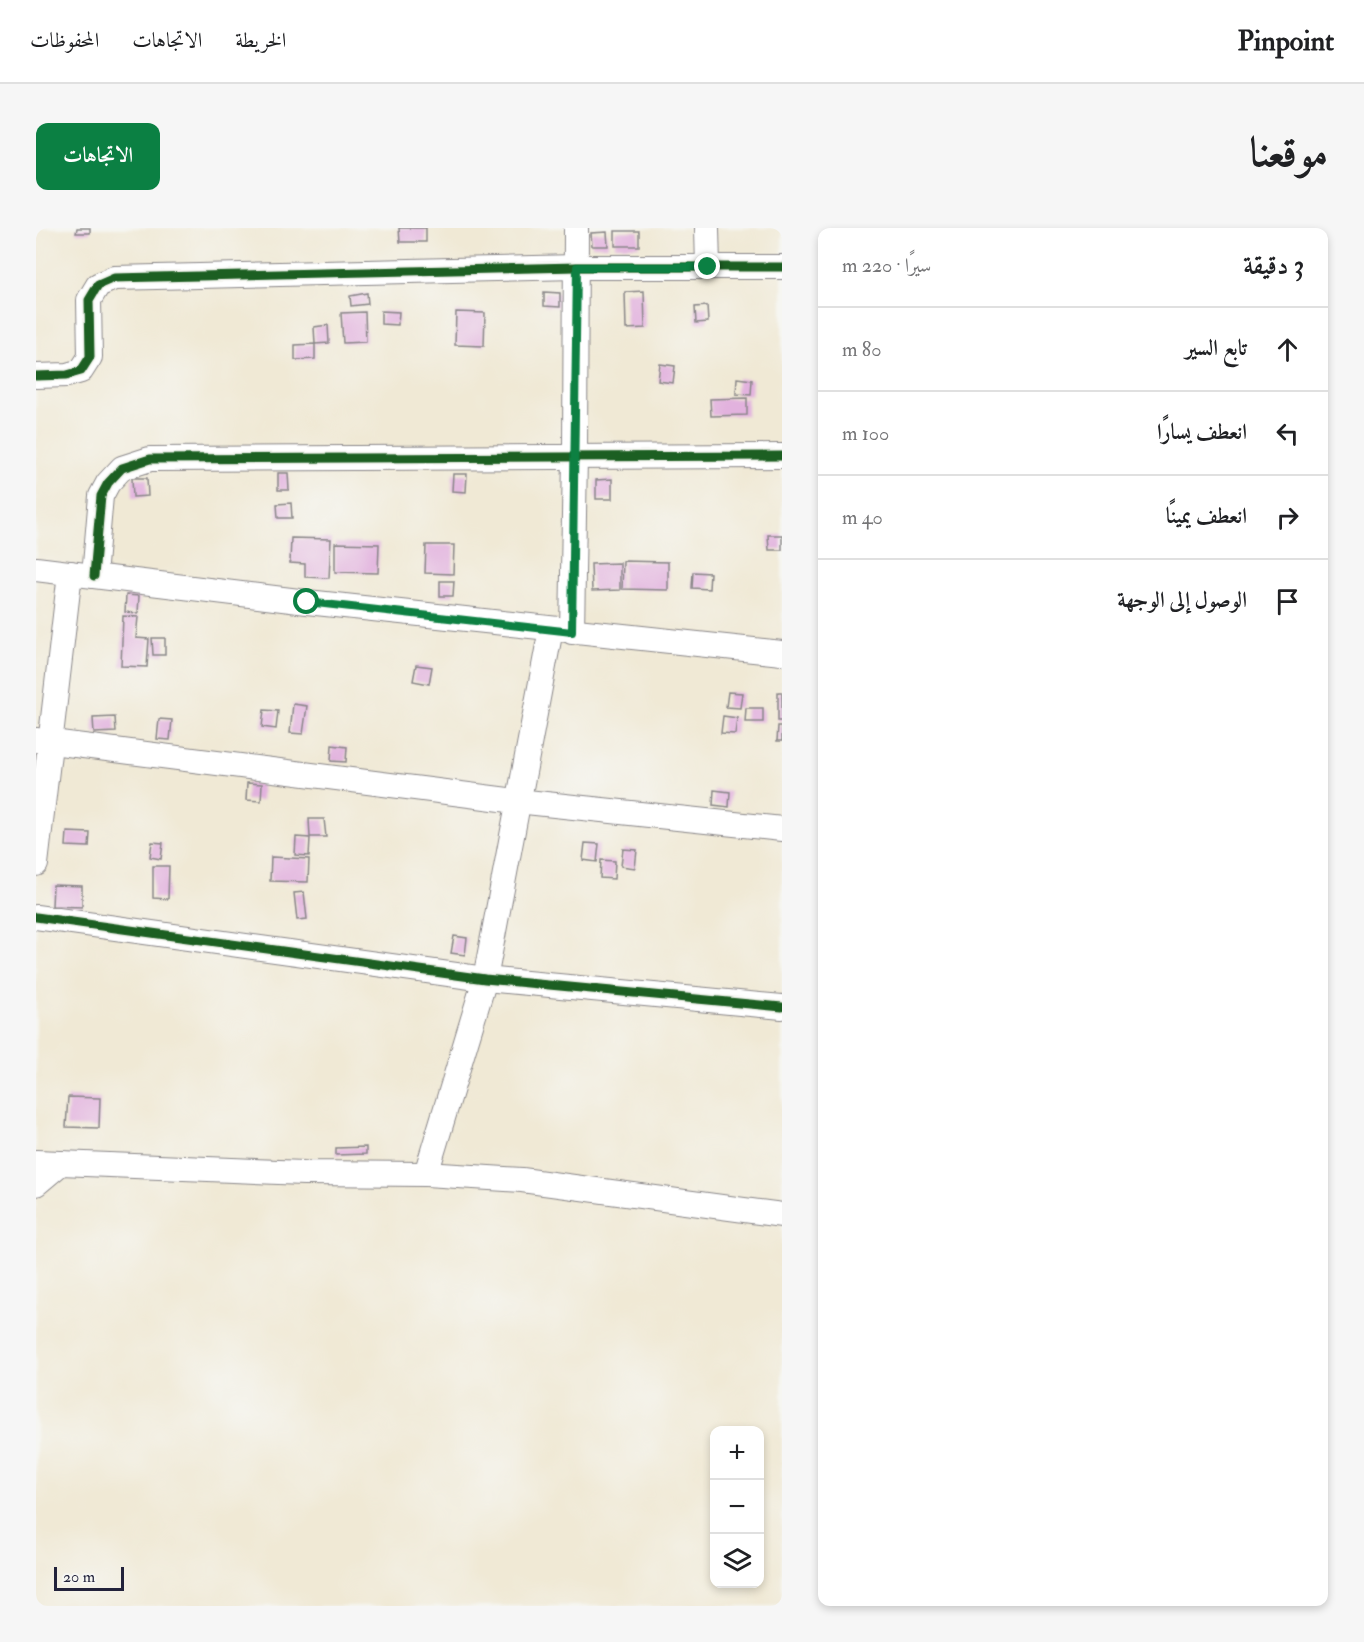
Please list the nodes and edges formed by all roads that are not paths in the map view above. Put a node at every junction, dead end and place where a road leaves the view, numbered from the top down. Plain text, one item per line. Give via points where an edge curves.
1 (576, 228) edge
2 (707, 228) edge
3 (577, 267) junction
4 (708, 267) junction
5 (782, 267) edge
6 (36, 376) edge
7 (575, 456) junction
8 (782, 456) edge
9 (36, 569) edge
10 (70, 573) junction
11 (94, 576) junction
12 (561, 630) junction
13 (782, 653) edge
14 (43, 740) edge
15 (517, 801) junction
16 (782, 829) edge
17 (36, 864) edge
18 (36, 917) edge
19 (485, 979) junction
20 (782, 1007) edge
21 (36, 1162) edge
22 (61, 1163) junction
23 (426, 1174) junction
24 (36, 1184) edge
25 (782, 1215) edge

1 - 3 street
2 - 4 street
3 - 4 street
3 - 6 street via 114,278 98,285 89,300 90,357 81,372
3 - 7 street
4 - 5 street
7 - 8 street
7 - 11 street via 150,459 122,468 101,496
7 - 12 street
9 - 10 street
10 - 11 street
10 - 14 street
11 - 12 street
12 - 13 street
12 - 15 street
14 - 15 street
14 - 17 street
15 - 16 street
15 - 19 street
18 - 19 street
19 - 20 street
19 - 23 street
21 - 22 street
22 - 23 street
22 - 24 street
23 - 25 street via 522,1180

